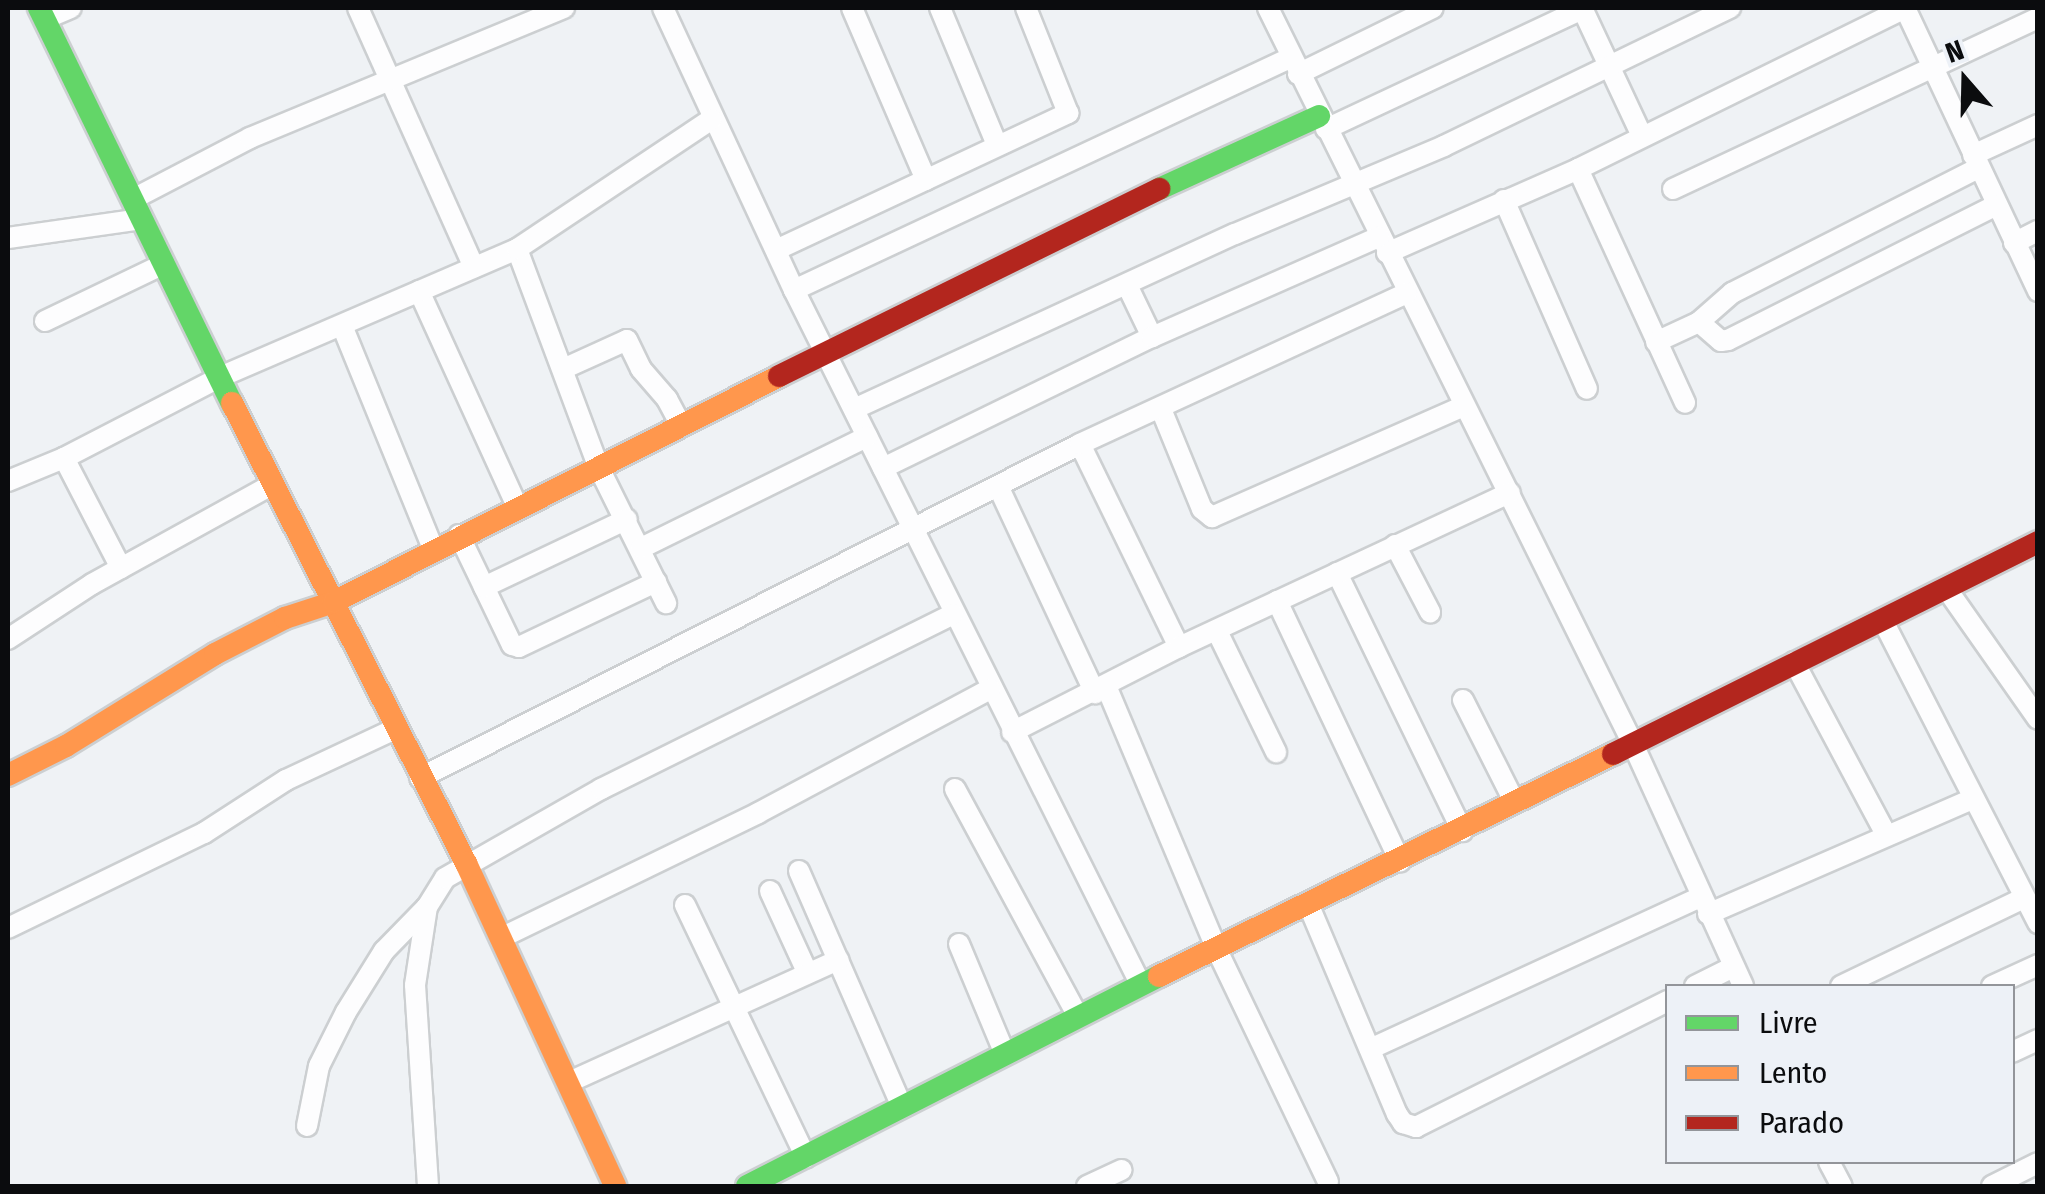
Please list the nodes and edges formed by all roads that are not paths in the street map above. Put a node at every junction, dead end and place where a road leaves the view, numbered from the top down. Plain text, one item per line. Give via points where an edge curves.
1 (71, 8) edge
2 (358, 8) edge
3 (564, 8) edge
4 (664, 8) edge
5 (852, 8) edge
6 (940, 8) edge
7 (1026, 8) edge
8 (1271, 8) edge
9 (1433, 8) edge
10 (1583, 8) edge
11 (1730, 8) edge
12 (1905, 8) edge
13 (42, 13) edge
14 (2038, 18) edge
15 (1610, 64) junction
16 (1930, 65) junction
17 (1294, 66) junction
18 (390, 83) junction
19 (712, 119) junction
20 (1323, 123) junction
21 (2038, 125) edge
22 (1641, 134) junction
23 (997, 145) junction
24 (1976, 162) junction
25 (1578, 169) junction
26 (926, 180) junction
27 (1352, 183) junction
28 (1673, 189) dead end
29 (1504, 200) junction
30 (1996, 206) junction
31 (138, 209) junction
32 (2038, 231) edge
33 (8, 238) edge
34 (2014, 243) junction
35 (1383, 245) junction
36 (516, 249) junction
37 (776, 250) junction
38 (162, 265) junction
39 (474, 267) junction
40 (1127, 285) junction
41 (794, 290) junction
42 (2038, 291) edge
43 (420, 292) junction
44 (1407, 294) junction
45 (45, 321) dead end
46 (1700, 322) junction
47 (343, 328) junction
48 (1152, 337) junction
49 (1656, 342) junction
50 (826, 354) junction
51 (564, 368) junction
52 (220, 377) junction
53 (1587, 389) dead end
54 (1685, 403) dead end
55 (1464, 406) junction
56 (854, 409) junction
57 (1161, 410) junction
58 (682, 425) junction
59 (867, 437) junction
60 (1080, 444) junction
61 (64, 458) junction
62 (600, 468) junction
63 (883, 468) junction
64 (8, 481) edge
65 (273, 484) junction
66 (998, 486) junction
67 (1510, 494) junction
68 (518, 508) junction
69 (627, 520) junction
70 (911, 528) junction
71 (459, 535) junction
72 (2038, 542) edge
73 (1395, 545) junction
74 (641, 548) junction
75 (433, 549) junction
76 (121, 568) junction
77 (1336, 573) junction
78 (656, 582) junction
79 (484, 587) junction
80 (1946, 588) junction
81 (1277, 601) junction
82 (334, 602) junction
83 (666, 603) dead end
84 (1430, 612) dead end
85 (952, 614) junction
86 (1882, 619) junction
87 (1217, 631) junction
88 (8, 639) edge
89 (1180, 647) junction
90 (1794, 662) junction
91 (990, 690) junction
92 (1101, 690) junction
93 (1463, 700) dead end
94 (2038, 719) edge
95 (397, 728) junction
96 (1012, 732) junction
97 (1632, 742) junction
98 (1276, 752) dead end
99 (8, 775) edge
100 (420, 778) junction
101 (955, 789) dead end
102 (1972, 799) junction
103 (1514, 802) junction
104 (1462, 830) junction
105 (1886, 834) junction
106 (1400, 861) junction
107 (466, 863) junction
108 (799, 872) dead end
109 (770, 891) dead end
110 (2024, 898) junction
111 (686, 905) dead end
112 (1309, 906) junction
113 (1704, 906) junction
114 (428, 907) junction
115 (2038, 923) edge
116 (8, 928) edge
117 (501, 938) junction
118 (959, 944) dead end
119 (1218, 950) junction
120 (838, 960) junction
121 (2038, 965) edge
122 (1733, 967) junction
123 (807, 972) junction
124 (1699, 984) edge
125 (1741, 984) edge
126 (1845, 984) edge
127 (1996, 984) edge
128 (1141, 985) junction
129 (1665, 1002) edge
130 (734, 1008) junction
131 (1076, 1015) junction
132 (2038, 1040) edge
133 (1370, 1048) junction
134 (2015, 1051) edge
135 (1005, 1054) junction
136 (567, 1083) junction
137 (902, 1107) junction
138 (308, 1126) dead end
139 (806, 1158) junction
140 (2038, 1163) edge
141 (1830, 1164) edge
142 (1122, 1170) dead end
143 (1328, 1182) dead end
144 (428, 1186) edge
145 (614, 1186) edge
146 (747, 1186) edge
147 (1087, 1186) edge
148 (1842, 1186) edge
149 (1992, 1186) edge

1 - 13 street
2 - 18 street
3 - 18 street
4 - 19 street
5 - 26 street
6 - 23 street
7 - 23 street via 1068,112
8 - 17 street
9 - 17 street
10 - 15 street
10 - 20 street
11 - 15 street
12 - 16 street
12 - 22 street
13 - 31 street
14 - 16 street
15 - 22 street
15 - 27 street
16 - 24 street
16 - 28 street
17 - 20 street
17 - 41 street
18 - 31 street via 250,138
18 - 39 street
19 - 36 street
19 - 37 street
20 - 27 street
20 - 50 street via 1100,216
21 - 24 street
22 - 25 street
23 - 26 street
24 - 30 street
24 - 46 street via 1732,293
25 - 29 street
25 - 49 street
26 - 37 street
27 - 35 street
27 - 40 street
29 - 35 street
29 - 53 street
30 - 34 street
30 - 46 street via 1728,340
31 - 33 street
31 - 38 street
32 - 34 street
34 - 42 street
35 - 44 street
35 - 48 street
36 - 39 street
36 - 51 street
37 - 41 street
38 - 45 street
38 - 52 street
39 - 43 street
40 - 48 street
40 - 56 street
41 - 50 street
43 - 47 street
43 - 68 street
44 - 55 street
44 - 57 street
46 - 49 street
47 - 52 street
47 - 75 street
48 - 63 street
49 - 54 street
50 - 56 street
50 - 58 street
51 - 58 street via 627,340
51 - 62 street
52 - 61 street
52 - 65 street
55 - 57 street via 1212,517 1202,508
55 - 67 street
56 - 59 street
57 - 60 street
58 - 62 street
59 - 63 street
59 - 74 street
60 - 66 street
60 - 89 street
61 - 64 street
61 - 76 street
62 - 68 street
62 - 69 street
63 - 70 street
65 - 76 street
65 - 82 street
66 - 70 street
66 - 92 street
67 - 73 street
67 - 97 street
68 - 71 street
69 - 74 street
69 - 79 street
70 - 85 street
70 - 100 street
71 - 75 street
71 - 79 street
72 - 80 street
73 - 77 street
73 - 84 street
74 - 78 street
75 - 82 street
76 - 88 street
77 - 81 street
77 - 104 street
78 - 79 street via 519,647 512,645
78 - 83 street
80 - 86 street
80 - 94 street
81 - 87 street
81 - 106 street
82 - 95 street
82 - 99 street via 215,654
85 - 91 street
85 - 107 street via 601,788
86 - 90 street
86 - 102 street
87 - 89 street
87 - 98 street
89 - 92 street
90 - 97 street
90 - 105 street
91 - 96 street
91 - 117 street
92 - 96 street
92 - 119 street
93 - 103 street
95 - 100 street
95 - 116 street via 286,780 204,833
96 - 128 street
97 - 103 street
97 - 113 street
100 - 107 street
101 - 131 street
102 - 105 street
102 - 110 street
103 - 104 street
104 - 106 street
105 - 113 street
106 - 112 street
107 - 114 street via 445,878
107 - 117 street
108 - 120 street
109 - 123 street
110 - 115 street
110 - 126 street
111 - 130 street
112 - 119 street
112 - 133 street
113 - 122 street
113 - 133 street
114 - 138 street via 384,951 346,1012 320,1066
114 - 144 street via 415,984
117 - 136 street
118 - 135 street
119 - 128 street
119 - 143 street
120 - 123 street
120 - 137 street
121 - 127 street
122 - 124 street
122 - 125 street
123 - 130 street
128 - 131 street
129 - 133 street via 1416,1127 1397,1114
130 - 136 street
130 - 139 street
131 - 135 street
132 - 134 street
135 - 137 street
136 - 145 street
137 - 139 street
139 - 146 street
140 - 149 street
141 - 148 street
142 - 147 street

